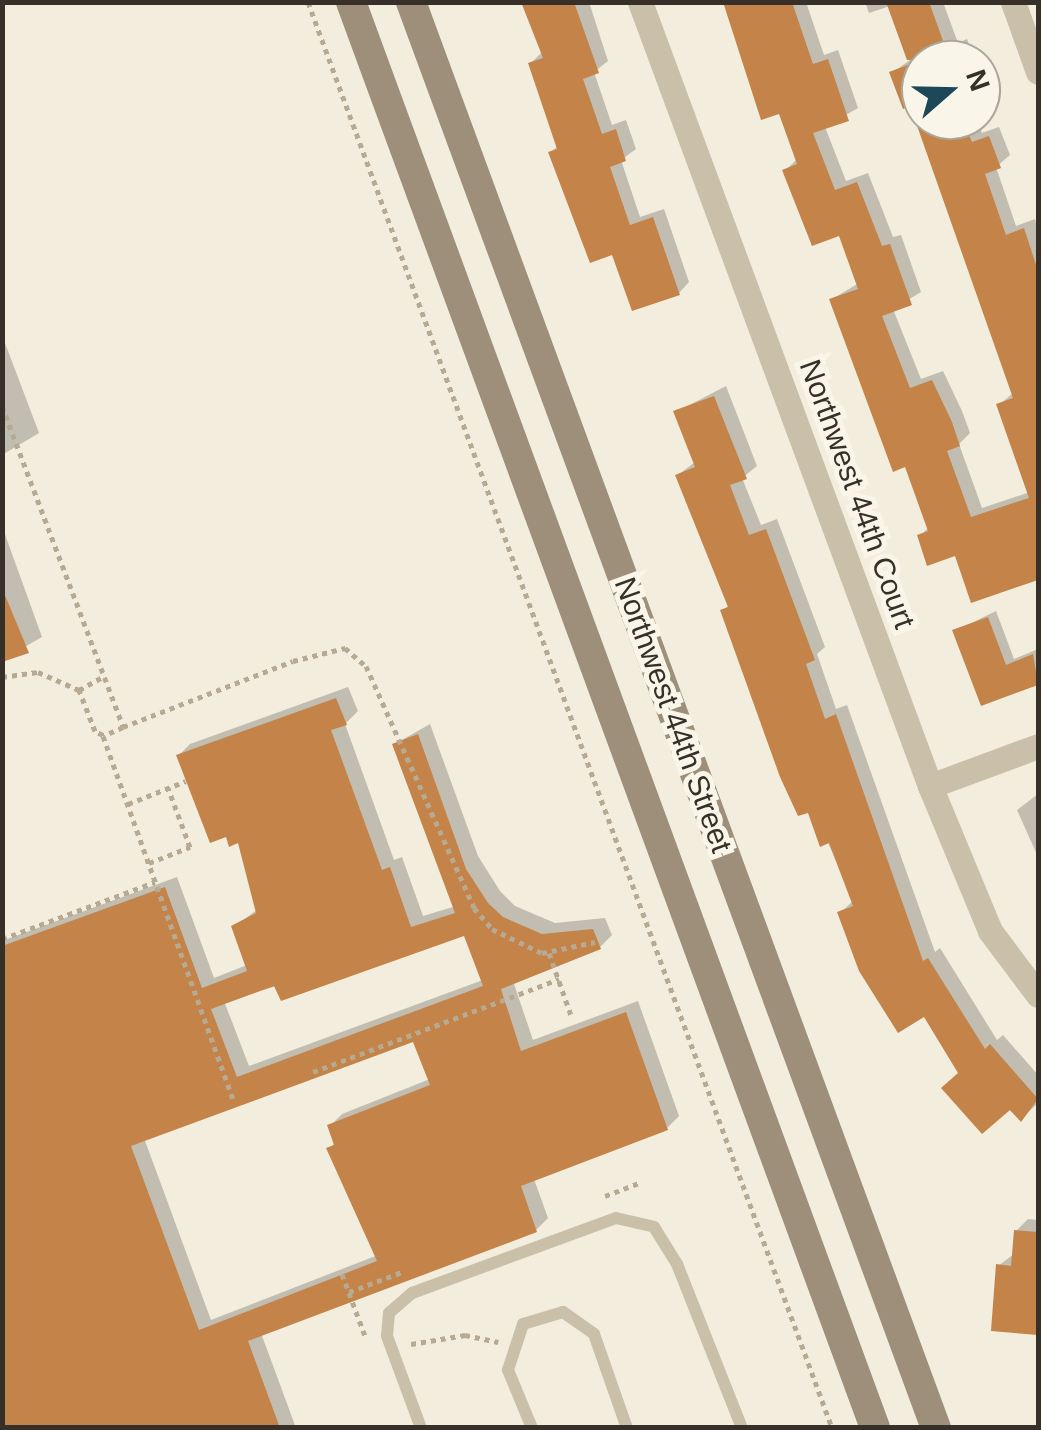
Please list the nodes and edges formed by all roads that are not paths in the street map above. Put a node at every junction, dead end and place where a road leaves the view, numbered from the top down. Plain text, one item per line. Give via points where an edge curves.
1 (351, 2) edge
2 (410, 2) edge
3 (640, 2) edge
4 (1013, 2) edge
5 (1038, 72) edge
6 (1038, 746) edge
7 (930, 786) junction
8 (1038, 995) edge
9 (421, 1428) edge
10 (532, 1428) edge
11 (627, 1428) edge
12 (742, 1428) edge
13 (875, 1428) edge
14 (936, 1428) edge

1 - 13 street, Northwest 44th Street
2 - 14 street, Northwest 44th Street
3 - 7 street, Northwest 44th Court
4 - 5 street
6 - 7 street
7 - 8 street, Northwest 44th Court via 990,931
9 - 12 lane via 392,1351 390,1313 412,1292 616,1218 654,1227 677,1264
10 - 11 lane via 508,1370 523,1324 562,1312 594,1334

